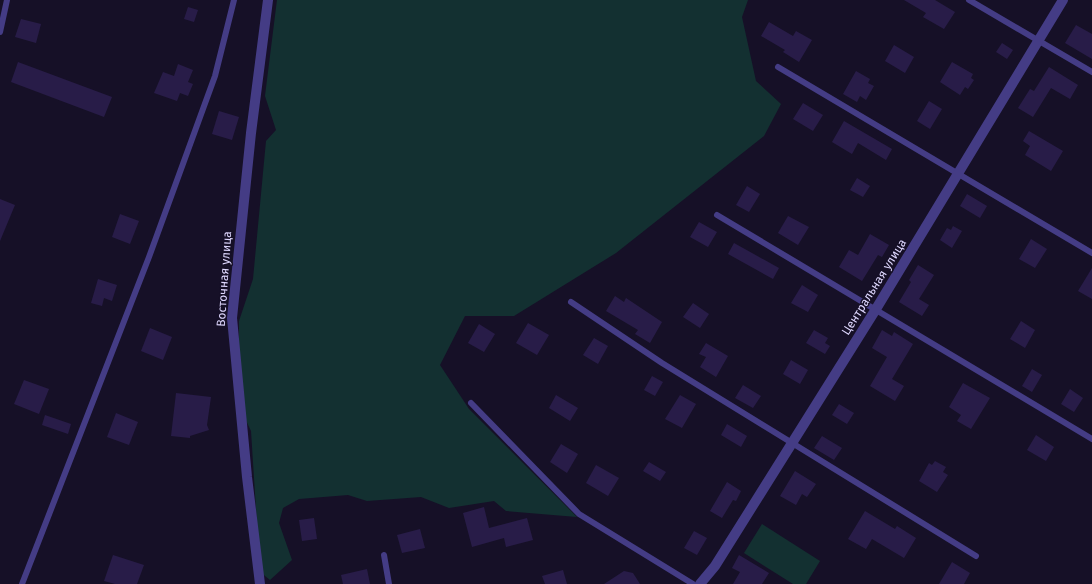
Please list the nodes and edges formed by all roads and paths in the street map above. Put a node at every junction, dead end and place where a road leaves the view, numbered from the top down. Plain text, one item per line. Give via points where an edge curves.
1 (7, 0) edge
2 (234, 0) edge
3 (268, 0) edge
4 (969, 0) edge
5 (1063, 0) edge
6 (0, 32) edge
7 (1038, 40) junction
8 (778, 67) dead end
9 (1092, 72) edge
10 (958, 174) junction
11 (717, 215) dead end
12 (1092, 253) edge
13 (571, 302) dead end
14 (876, 309) junction
15 (471, 403) dead end
16 (1092, 439) edge
17 (792, 444) junction
18 (384, 555) dead end
19 (976, 556) dead end
20 (22, 584) edge
21 (260, 584) edge
22 (389, 584) edge
23 (693, 584) edge
24 (700, 584) edge

1 - 6 lane
2 - 20 lane via 215,76 149,257
3 - 21 street, Восточная улица via 232,318
4 - 7 lane
5 - 7 street, Центральная улица
7 - 9 lane
7 - 10 street, Центральная улица
8 - 10 lane
10 - 12 lane
10 - 14 street, Центральная улица
11 - 14 lane
13 - 17 lane via 662,363
14 - 16 lane
14 - 17 street, Центральная улица
15 - 23 lane via 579,514
17 - 19 lane
17 - 24 street, Центральная улица via 715,566
18 - 22 lane

